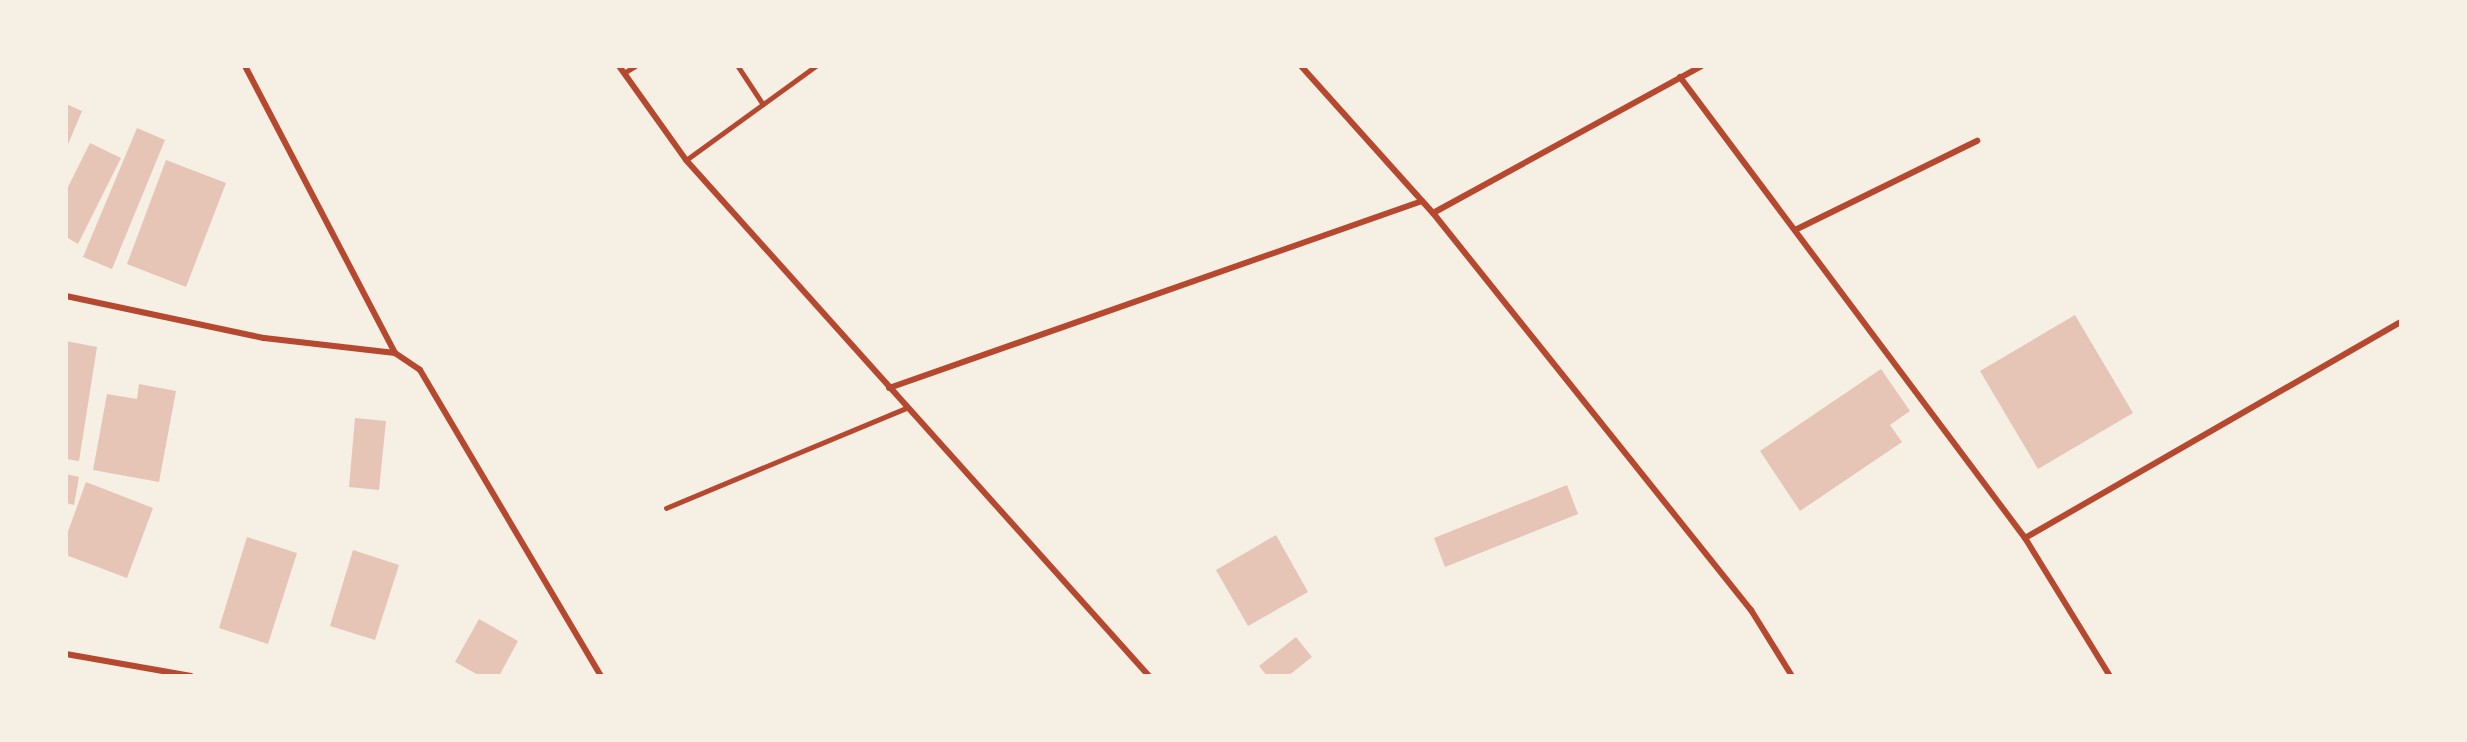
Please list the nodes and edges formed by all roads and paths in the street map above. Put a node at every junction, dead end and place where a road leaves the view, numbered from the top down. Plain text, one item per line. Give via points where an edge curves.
1 (245, 66) edge
2 (619, 66) edge
3 (635, 66) edge
4 (738, 66) edge
5 (816, 66) edge
6 (1301, 66) edge
7 (1701, 66) edge
8 (624, 73) junction
9 (1680, 77) junction
10 (763, 104) junction
11 (1977, 141) dead end
12 (686, 160) junction
13 (1422, 201) junction
14 (1433, 213) junction
15 (1794, 230) junction
16 (66, 296) edge
17 (2401, 322) edge
18 (395, 353) junction
19 (889, 388) junction
20 (906, 408) junction
21 (666, 508) dead end
22 (2025, 538) junction
23 (66, 654) edge
24 (191, 676) edge
25 (601, 676) edge
26 (1149, 676) edge
27 (1792, 676) edge
28 (2110, 676) edge

1 - 18 street
2 - 8 street
3 - 8 lane
4 - 10 lane
5 - 10 lane
6 - 13 street
7 - 9 street
8 - 12 street
9 - 14 street
9 - 15 street
10 - 12 lane
11 - 15 street
12 - 19 street
13 - 14 street
13 - 19 street
14 - 27 street via 1751,610
15 - 22 street
16 - 18 street via 264,338
17 - 22 street
18 - 25 street via 420,370
19 - 20 street
20 - 21 lane
20 - 26 street
22 - 28 street
23 - 24 street

